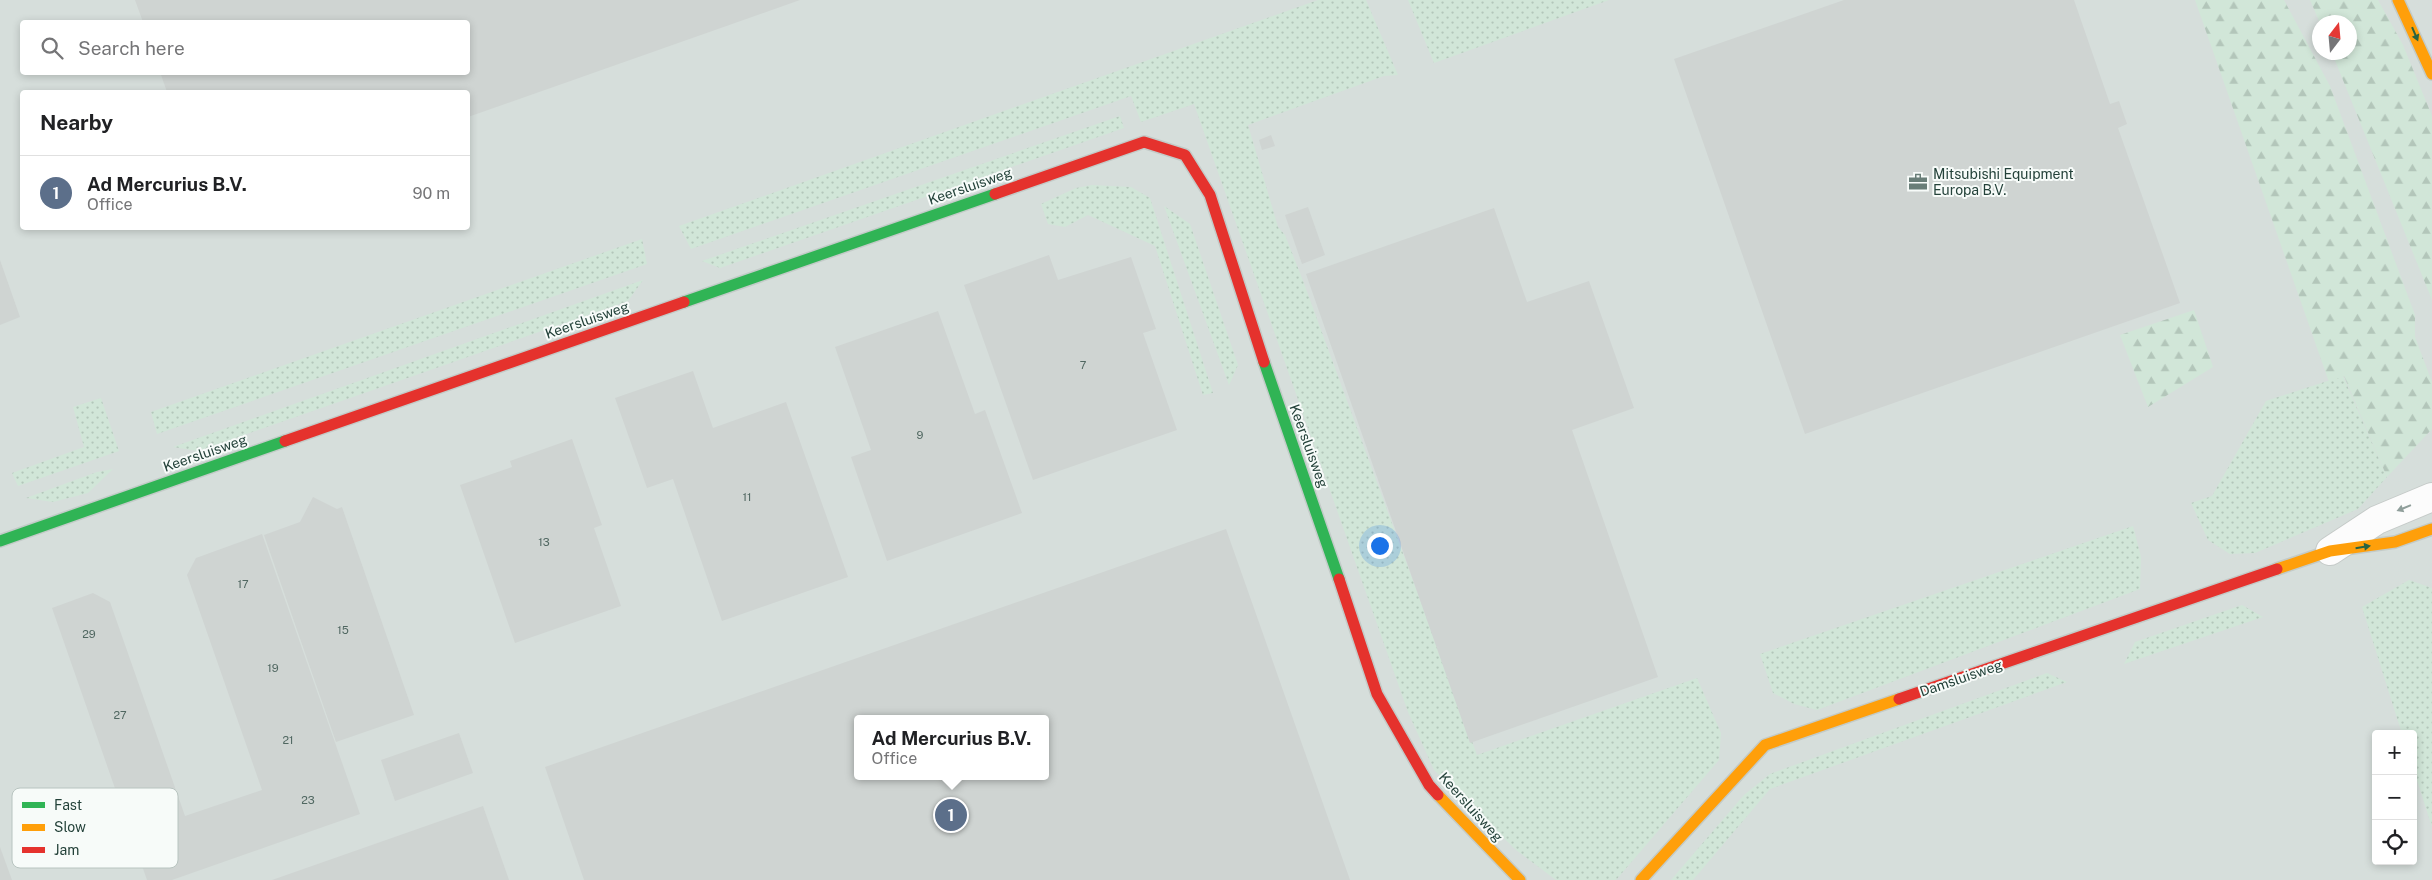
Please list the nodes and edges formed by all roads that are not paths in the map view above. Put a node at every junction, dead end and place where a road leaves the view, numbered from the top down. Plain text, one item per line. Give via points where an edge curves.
1 (2398, 0) edge
2 (2432, 74) edge
3 (2432, 497) edge
4 (2432, 529) edge
5 (0, 541) edge
6 (2330, 552) junction
7 (1520, 880) edge
8 (1641, 880) edge

1 -> 2 street
3 -> 6 street, Damsluisweg via 2377,520
6 -> 4 street, Damsluisweg via 2395,542
5 - 7 street, Keersluisweg via 1144,142 1185,155 1210,195 1377,694 1429,785
6 - 8 street, Damsluisweg via 1765,745

